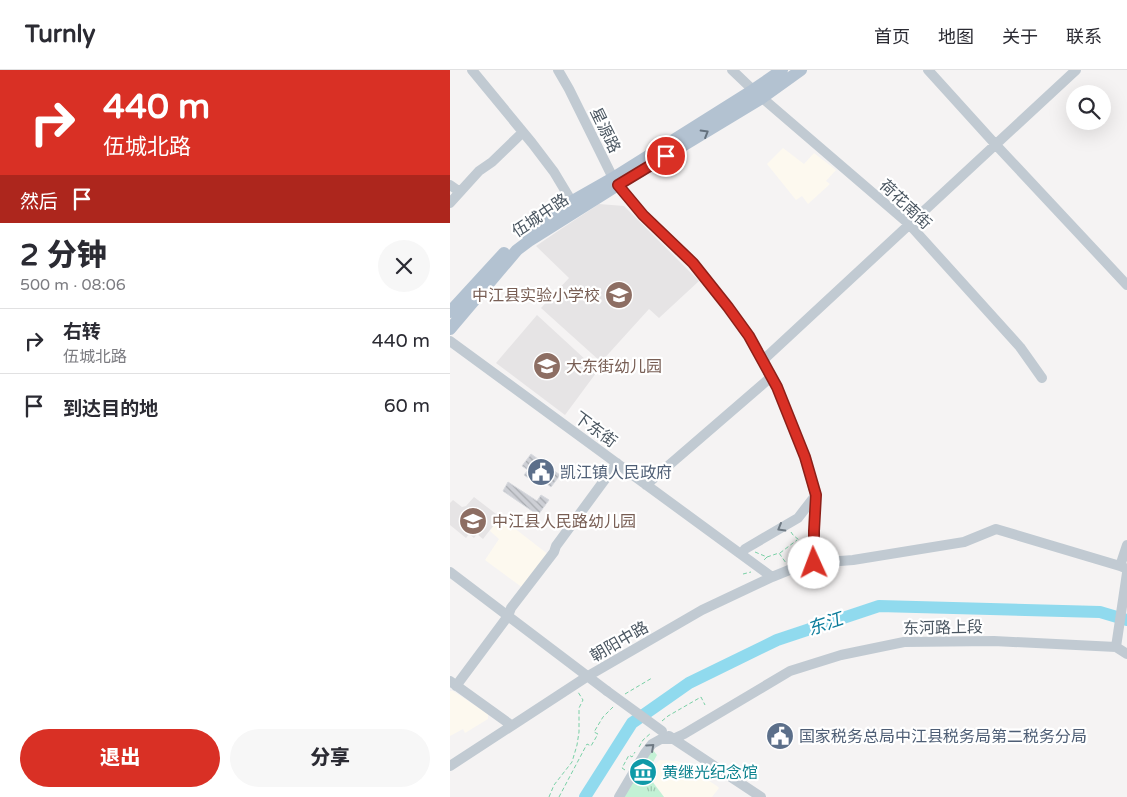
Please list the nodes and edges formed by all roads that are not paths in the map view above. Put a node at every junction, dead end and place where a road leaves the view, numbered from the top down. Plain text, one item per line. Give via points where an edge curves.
1 (472, 70) edge
2 (558, 70) edge
3 (732, 70) edge
4 (782, 70) edge
5 (801, 70) edge
6 (928, 70) edge
7 (1076, 70) edge
8 (757, 94) junction
9 (522, 133) junction
10 (996, 145) junction
11 (615, 181) junction
12 (450, 185) edge
13 (460, 192) junction
14 (450, 203) edge
15 (574, 206) junction
16 (909, 224) junction
17 (1127, 285) edge
18 (450, 312) edge
19 (450, 329) edge
20 (450, 341) edge
21 (762, 361) junction
22 (771, 377) junction
23 (1042, 378) dead end
24 (616, 463) junction
25 (646, 485) junction
26 (816, 495) junction
27 (1127, 544) edge
28 (740, 554) junction
29 (814, 563) junction
30 (1125, 569) edge
31 (450, 572) edge
32 (772, 577) junction
33 (508, 616) junction
34 (1117, 643) junction
35 (1127, 654) edge
36 (588, 676) junction
37 (452, 683) edge
38 (511, 725) junction
39 (673, 739) junction
40 (450, 766) edge
41 (619, 797) edge
42 (761, 797) edge

1 - 9 street
2 - 11 street, 星源路
3 - 8 street, 荷花南街
4 - 8 main road
5 - 8 main road
6 - 10 street
7 - 10 street
8 - 11 main road, 伍城中路
8 - 16 street, 荷花南街
9 - 13 street
9 - 15 street via 554,172
10 - 16 street
10 - 17 street
11 - 15 main road, 伍城中路
11 - 21 street, 星源路 via 643,215 693,263 749,336
12 - 13 street
13 - 14 street
15 - 18 main road, 伍城中路 via 510,245
15 - 19 main road, 伍城中路 via 517,250
16 - 21 street
16 - 23 street, 荷花南街 via 1020,347
20 - 24 street, 下东街
21 - 22 street, 星源路
22 - 25 street
22 - 26 street, 星源路 via 805,457
24 - 25 street, 下东街
24 - 33 street
25 - 28 street, 下东街
26 -> 28 street via 798,518
26 - 29 street, 星源路
27 - 30 street
28 - 32 street, 下东街
29 - 30 street, 朝阳中路 via 964,542 996,529
29 - 32 street, 朝阳中路
30 - 34 street
31 - 33 street
32 - 36 street, 朝阳中路 via 702,610
33 - 36 street
33 - 37 street
34 - 35 street
34 - 39 street, 东河路上段 via 904,642 877,647 790,670
36 - 38 street, 朝阳中路
36 - 39 street, bridge
37 - 38 street
38 - 40 street, 朝阳中路
41 -> 39 street, 东河路上段 via 652,744 661,739
39 - 42 street

